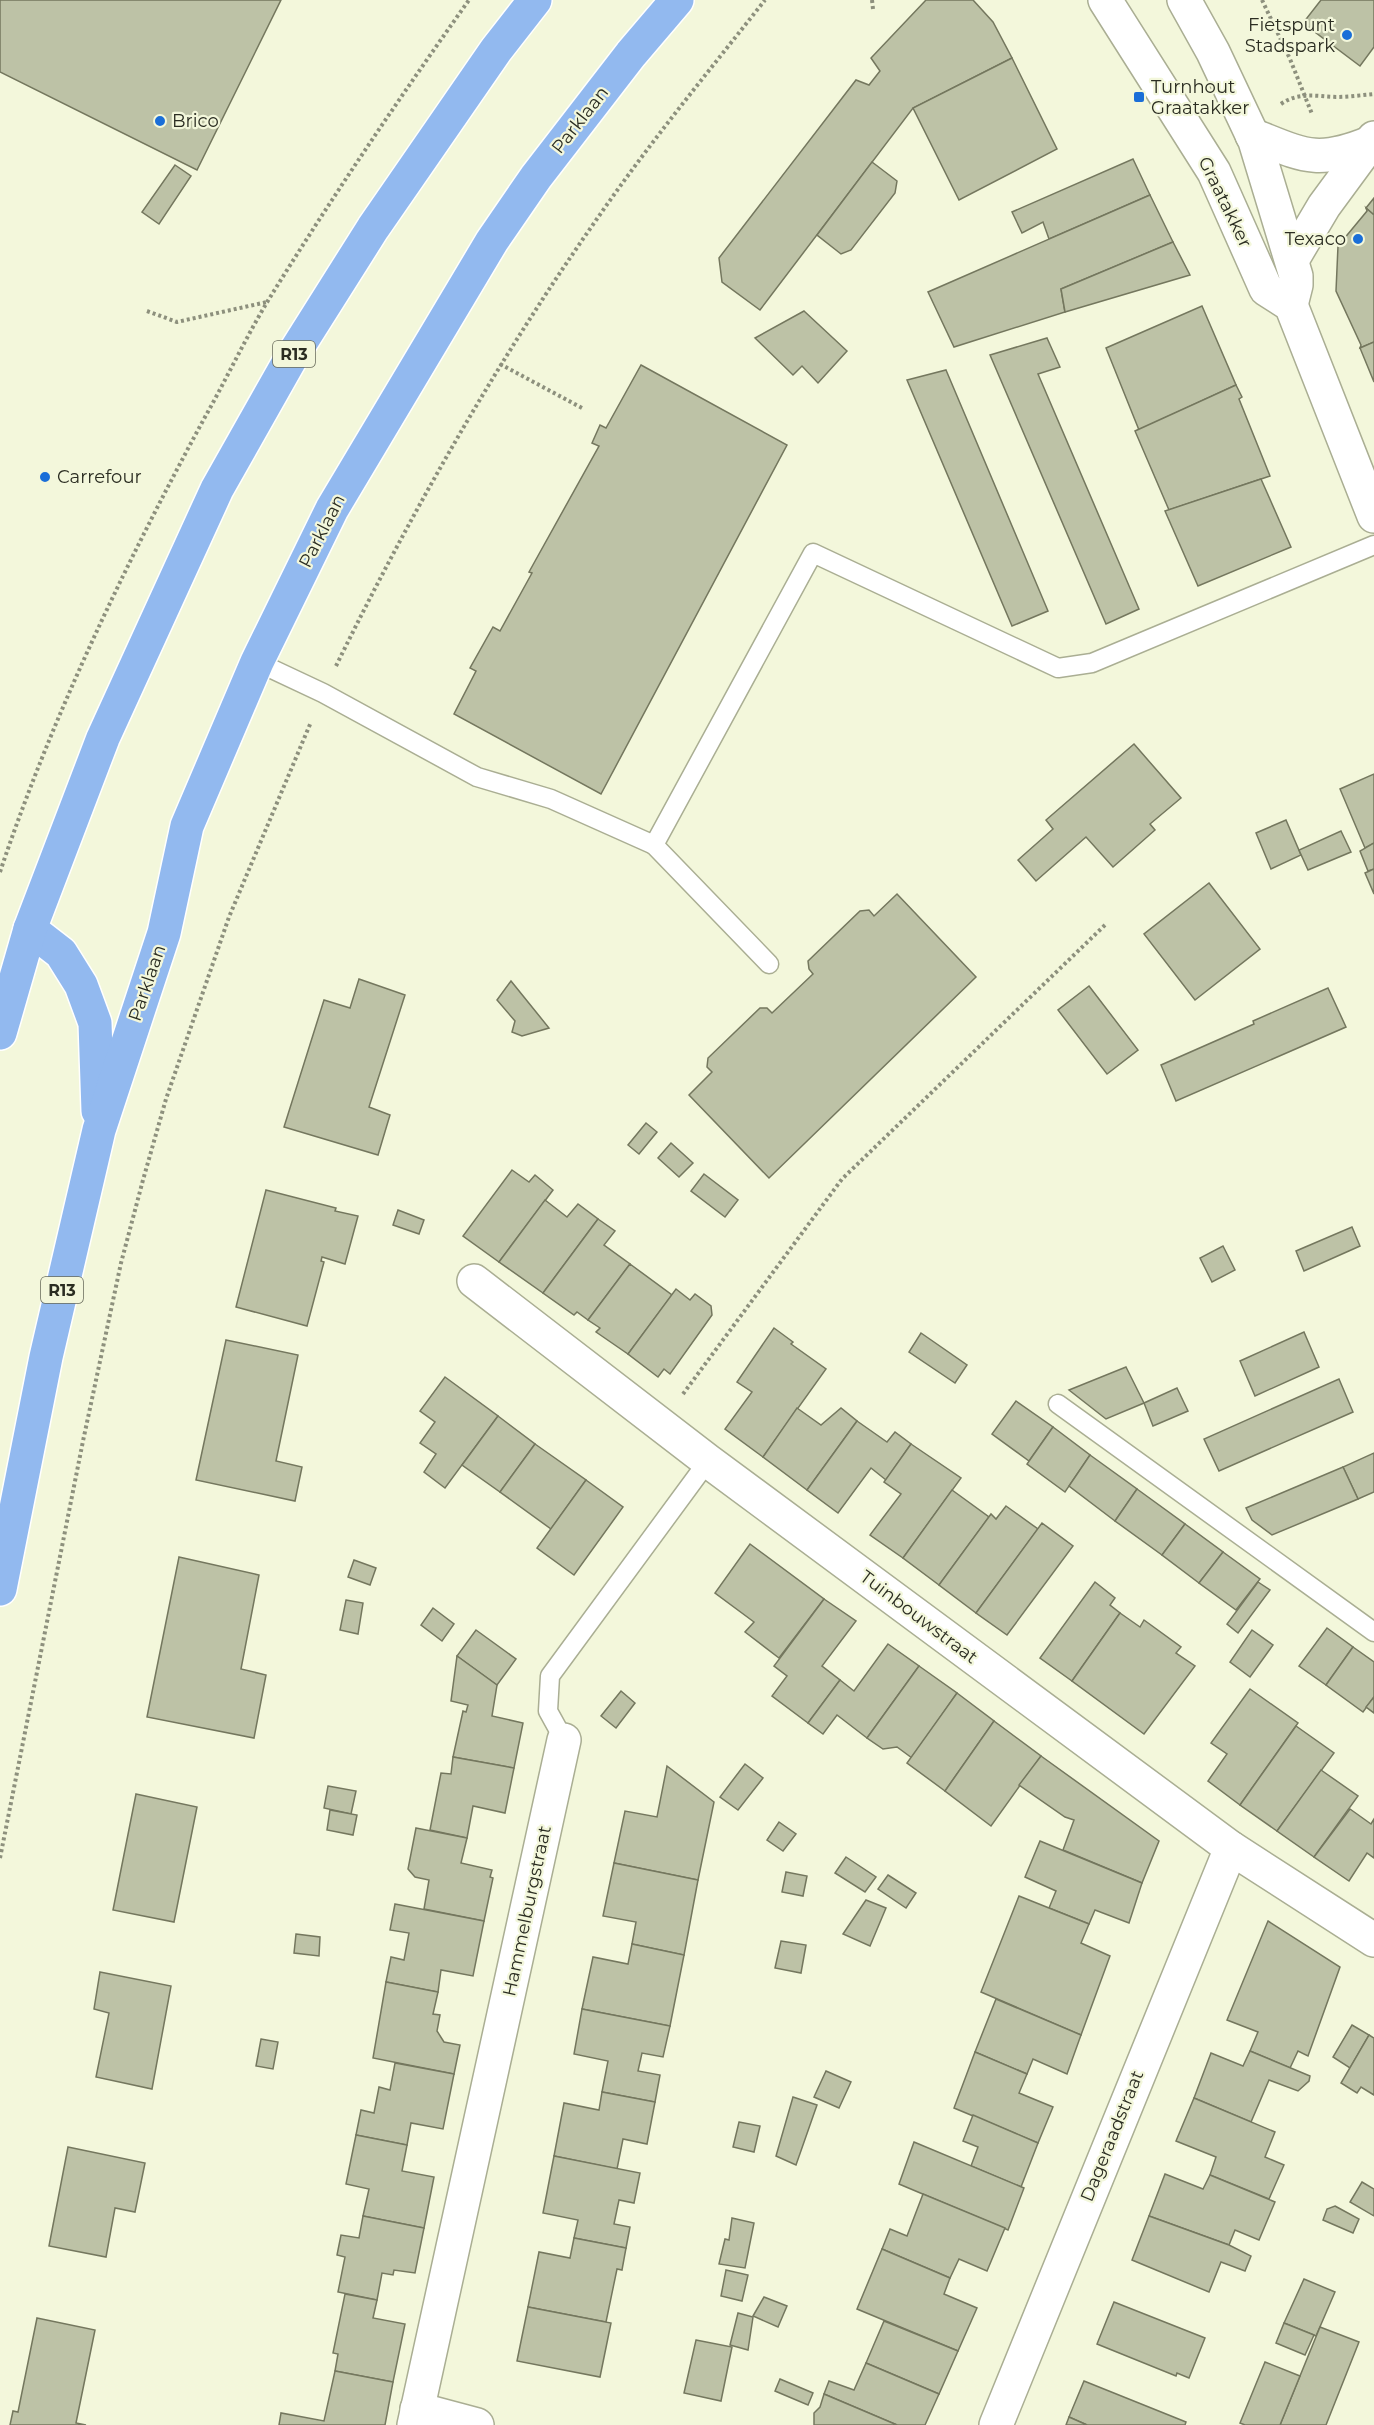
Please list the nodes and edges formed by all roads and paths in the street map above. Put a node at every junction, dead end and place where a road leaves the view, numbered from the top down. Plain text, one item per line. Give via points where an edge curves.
1 (469, 0) edge
2 (535, 0) edge
3 (677, 0) edge
4 (765, 0) edge
5 (872, 0) edge
6 (1105, 0) edge
7 (1184, 0) edge
8 (1262, 0) edge
9 (873, 9) dead end
10 (1374, 94) edge
11 (1252, 135) junction
12 (1372, 140) edge
13 (1292, 260) junction
14 (268, 302) junction
15 (1291, 305) junction
16 (147, 311) dead end
17 (500, 364) junction
18 (582, 408) dead end
19 (1374, 516) edge
20 (1374, 545) edge
21 (257, 662) junction
22 (323, 693) junction
23 (654, 845) junction
24 (0, 872) edge
25 (1105, 925) dead end
26 (30, 929) junction
27 (769, 964) dead end
28 (0, 1033) edge
29 (99, 1130) junction
30 (474, 1281) dead end
31 (1058, 1404) dead end
32 (661, 1424) junction
33 (708, 1461) junction
34 (0, 1589) edge
35 (1374, 1632) edge
36 (564, 1740) joint
37 (1231, 1848) junction
38 (0, 1857) edge
39 (1374, 1940) edge
40 (415, 2417) edge
41 (477, 2425) edge
42 (996, 2425) edge

1 - 14 path
2 - 26 main road, R13 via 373,228 291,358 217,489 103,738
3 - 21 main road, Parklaan / R13 via 543,167 492,242 332,509
4 - 17 path via 600,214
5 - 9 path
6 - 15 street, Graatakker via 1214,172 1266,289
7 - 11 street
8 - 10 path via 1306,95
11 - 12 street via 1319,157 1353,150
11 - 13 street
12 - 13 street via 1324,206
13 - 15 street via 1296,285
14 - 16 path via 177,322
14 - 24 path via 131,559 60,715
15 - 19 street
17 - 18 path
17 - 22 path via 406,527
20 - 23 lane via 1092,663 1058,668 813,553
21 - 22 lane
21 - 29 main road, Parklaan / R13 via 187,826 164,933
22 - 23 lane via 477,777 551,799
22 - 38 path via 229,917 166,1099 143,1180 83,1441
23 - 27 lane
25 - 32 path via 842,1179
26 - 28 main road, R13
26 - 29 main road, Parklaan via 61,953 81,985 91,1014
29 - 34 main road, Parklaan / R13 via 46,1357
30 - 32 street, Tuinbouwstraat
31 - 35 lane
32 - 33 street, Tuinbouwstraat
33 - 36 lane, Hammelburgstraat via 550,1676 548,1711
33 - 37 street, Tuinbouwstraat
36 - 40 street, Hammelburgstraat
37 - 39 street, Tuinbouwstraat
37 - 42 street, Dageraadstraat
40 - 41 street, Hammelburgstraat

